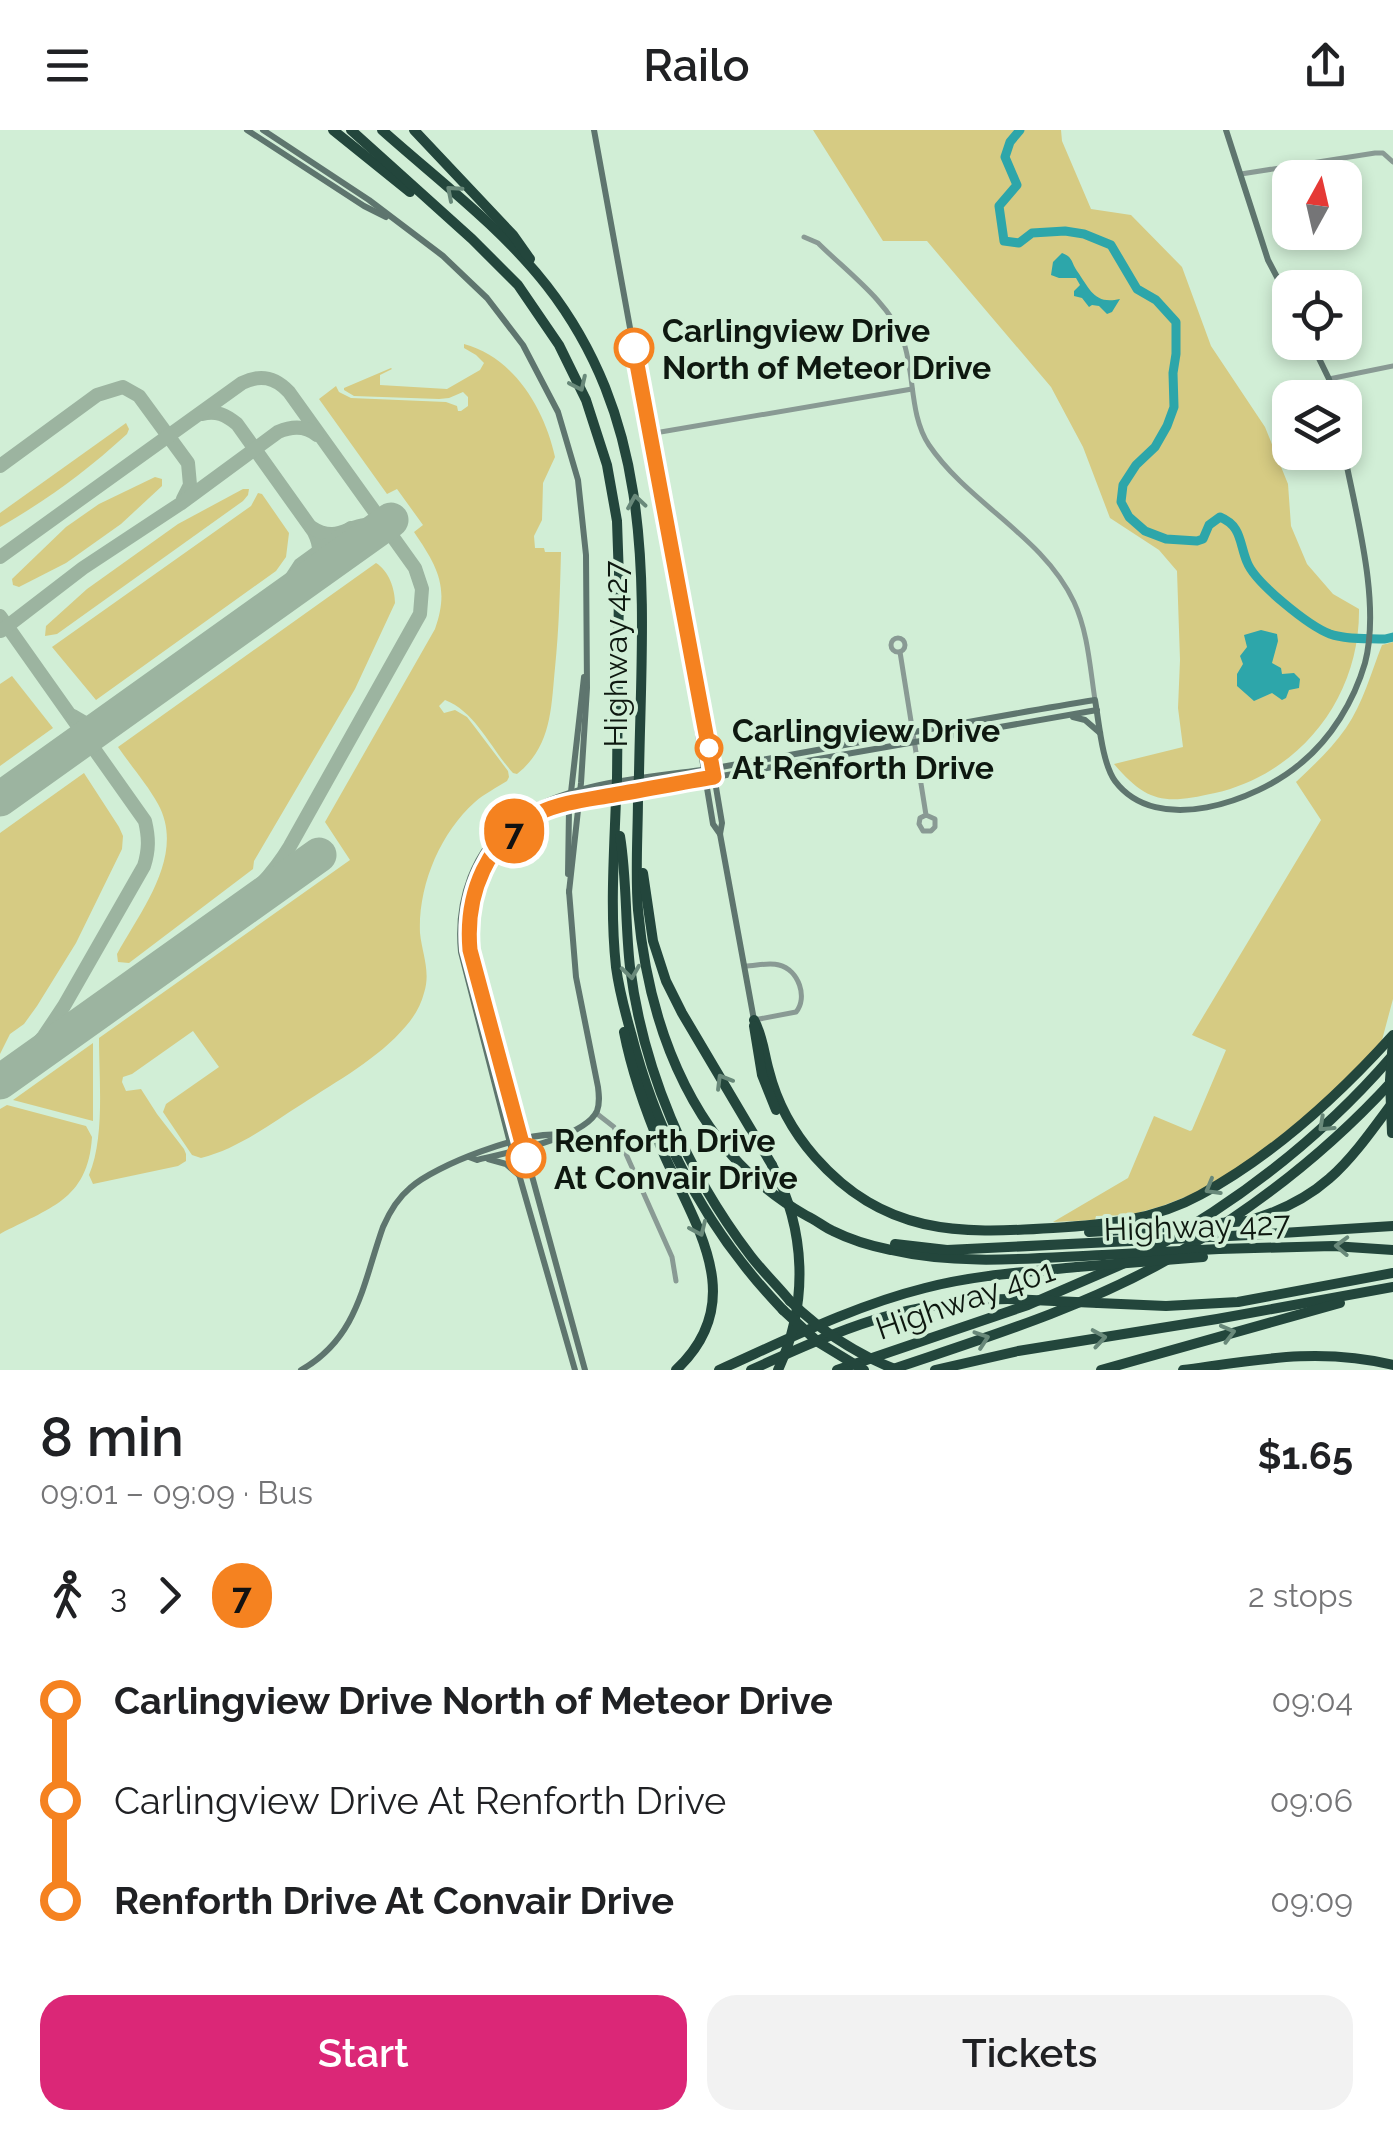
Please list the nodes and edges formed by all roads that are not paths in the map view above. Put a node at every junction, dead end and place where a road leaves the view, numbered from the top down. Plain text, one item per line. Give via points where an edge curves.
1 (248, 130) edge
2 (263, 130) edge
3 (333, 130) edge
4 (351, 130) edge
5 (382, 130) edge
6 (414, 130) edge
7 (594, 130) edge
8 (1226, 130) edge
9 (1393, 162) edge
10 (1241, 174) junction
11 (402, 226) junction
12 (804, 237) dead end
13 (472, 240) junction
14 (1273, 270) edge
15 (546, 286) junction
16 (1320, 360) edge
17 (1393, 366) edge
18 (1329, 380) joint
19 (913, 389) junction
20 (649, 434) junction
21 (1347, 470) edge
22 (900, 652) dead end
23 (1095, 700) junction
24 (1097, 710) junction
25 (1067, 716) junction
26 (913, 738) junction
27 (1103, 742) junction
28 (710, 773) junction
29 (576, 791) junction
30 (574, 802) junction
31 (616, 803) junction
32 (926, 815) dead end
33 (638, 816) junction
34 (744, 966) junction
35 (617, 971) junction
36 (754, 1020) junction
37 (1393, 1037) edge
38 (1393, 1055) edge
39 (1393, 1080) edge
40 (1393, 1102) edge
41 (596, 1113) junction
42 (1392, 1133) edge
43 (1393, 1142) edge
44 (524, 1144) junction
45 (511, 1147) junction
46 (469, 1157) junction
47 (484, 1158) junction
48 (521, 1177) junction
49 (813, 1219) junction
50 (1393, 1226) edge
51 (1290, 1247) junction
52 (1393, 1250) edge
53 (1393, 1273) edge
54 (676, 1281) dead end
55 (1393, 1288) edge
56 (787, 1305) junction
57 (1393, 1364) edge
58 (1209, 1366) junction
59 (301, 1370) edge
60 (575, 1370) edge
61 (585, 1370) edge
62 (676, 1370) edge
63 (718, 1370) edge
64 (751, 1370) edge
65 (778, 1370) edge
66 (837, 1370) edge
67 (864, 1370) edge
68 (893, 1370) edge
69 (935, 1370) edge
70 (1100, 1370) edge
71 (1183, 1370) edge
72 (1196, 1370) edge

1 - 11 street
2 - 11 street
3 - 13 highway
4 - 13 highway, Highway 427
15 -> 5 highway, Highway 427
6 - 15 highway via 513,234
7 - 20 street
8 - 10 street
9 - 10 street via 1376,153
10 - 14 street
11 - 29 street via 487,298 523,345 558,412 578,480 586,555
12 - 19 street via 818,243 894,320
13 -> 31 highway, Highway 427, bridge via 544,322 580,385 601,441 618,546
33 -> 15 highway, Highway 427, bridge via 639,521 605,388
16 - 18 street
17 - 18 street
19 - 20 street
19 - 23 street via 927,442 1065,586 1081,624
20 - 28 street
21 - 27 street via 1370,621 1368,650 1352,698 1324,740 1273,784 1177,811 1138,801 1113,778
22 - 26 street
23 - 24 street
23 - 26 street
24 - 25 street
24 - 27 street
25 - 26 street
25 - 27 street via 1092,724
26 - 28 street
26 - 32 street
28 - 29 street
28 - 30 street
28 - 34 street via 713,824
29 - 30 street
29 - 45 street via 518,816 495,837 475,866 460,915 461,952
30 - 41 street via 569,892 576,977 598,1087
30 - 44 street via 510,834 489,858 470,908 474,970
31 - 35 highway, Highway 427
31 -> 56 highway via 636,1003 666,1108 724,1217
33 - 49 highway, Highway 427 via 642,946 676,1068 730,1154 774,1195
65 -> 33 highway, bridge via 799,1300 793,1217 772,1165 666,981 648,918
34 - 36 street
34 - 36 street via 781,965 800,984 796,1012
35 - 56 highway, Highway 427 via 642,1073 679,1164 721,1236 760,1286
35 -> 62 highway via 636,1079 713,1272 706,1330
37 -> 36 highway via 1283,1140 1189,1201 1108,1223 970,1231 896,1216 834,1177 788,1120
36 - 40 highway, bridge via 777,1112 826,1177 877,1213 958,1236 1224,1224 1272,1214 1330,1180
37 - 42 highway, bridge
38 -> 66 highway, Highway 401 via 1278,1166 1152,1249 1028,1306
68 -> 39 highway, Highway 401 via 1086,1300 1184,1250 1290,1177
41 - 44 street via 578,1129
41 - 54 street via 614,1127 672,1257
42 - 43 highway
44 - 45 street
44 - 61 street
45 - 46 street
45 - 47 street
45 - 48 street
46 - 47 street
46 - 59 street via 404,1193 382,1227 340,1338
47 - 48 street
48 - 60 street
49 - 50 highway, bridge via 934,1249
49 - 51 highway, Highway 427, bridge via 848,1238 932,1258
52 -> 51 highway, Highway 427
51 - 63 highway, bridge via 976,1278 906,1293
53 - 64 highway, bridge via 1238,1302 952,1302 838,1331
69 -> 55 highway
70 -> 55 highway
56 - 67 highway, Highway 427, bridge via 818,1342
56 - 68 highway, bridge
57 - 58 highway via 1315,1354
58 - 71 highway
58 - 72 highway

